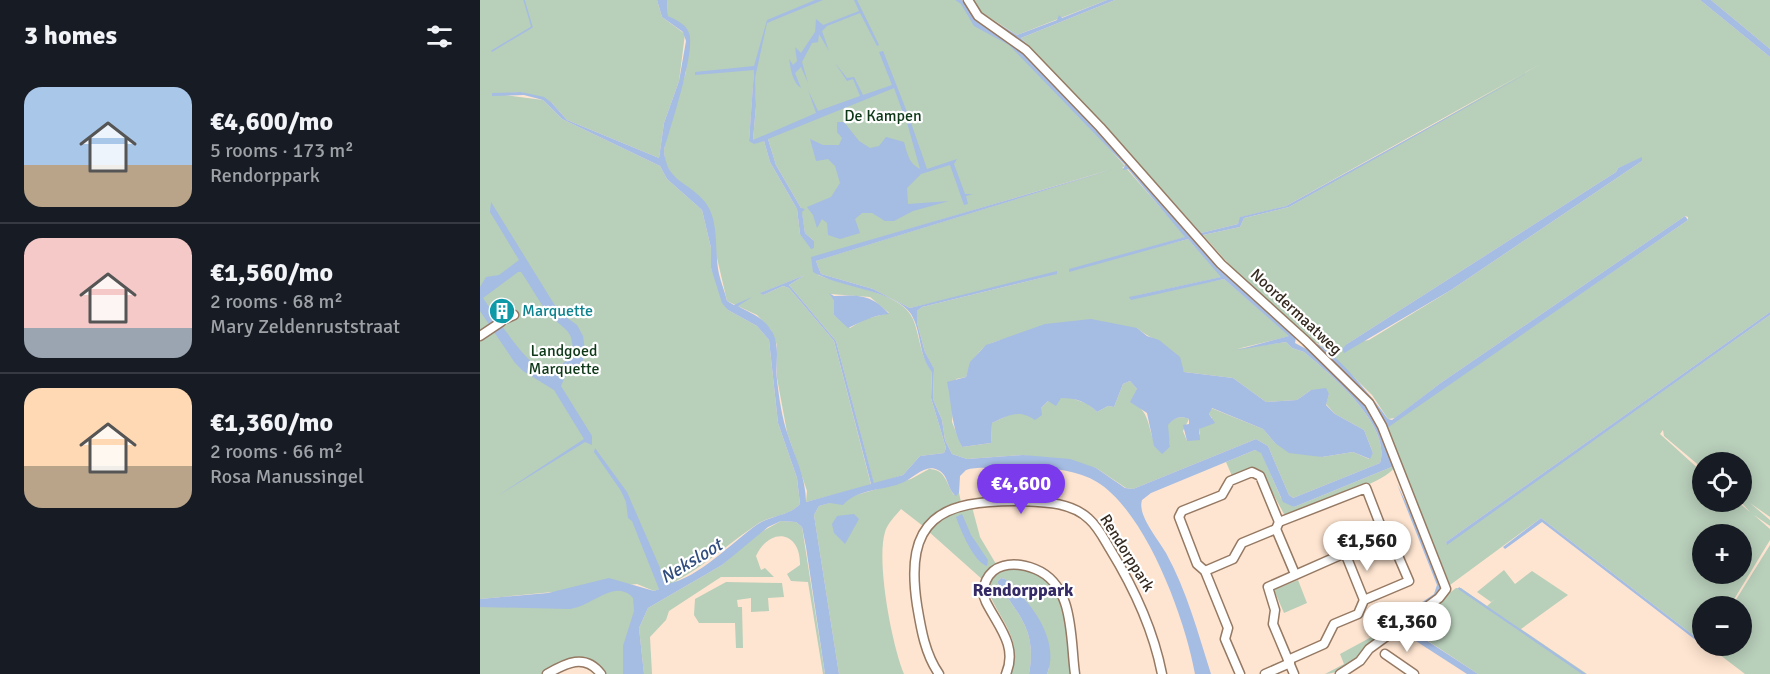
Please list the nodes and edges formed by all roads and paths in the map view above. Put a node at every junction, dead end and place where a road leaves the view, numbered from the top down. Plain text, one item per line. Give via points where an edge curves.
1 (968, 0) edge
2 (505, 319) dead end
3 (480, 336) edge
4 (1278, 526) junction
5 (1383, 532) junction
6 (1345, 553) junction
7 (1205, 571) junction
8 (1295, 574) junction
9 (1364, 600) junction
10 (1385, 654) dead end
11 (1289, 661) junction
12 (547, 674) edge
13 (601, 674) edge
14 (939, 674) edge
15 (1006, 674) edge
16 (1075, 674) edge
17 (1162, 674) edge
18 (1240, 674) edge
19 (1265, 674) edge
20 (1294, 674) edge
21 (1340, 674) edge
22 (1414, 674) edge

1 - 21 street, Noordermaatweg via 978,16 1026,50 1107,134 1221,264 1342,375 1378,417 1446,590
2 - 3 street
4 - 5 street via 1366,488
4 - 7 street via 1242,543 1233,559
4 - 7 street via 1260,476 1254,472 1230,481 1222,495 1182,511 1179,520 1197,564
4 - 8 street
5 - 6 street via 1349,547
5 - 9 street via 1390,537 1409,581
6 - 8 street
6 - 9 street
7 - 18 street via 1228,628 1226,639
8 - 11 street via 1271,584 1267,591 1275,610 1273,624
9 - 11 street via 1358,614 1334,624 1324,644
10 - 22 street
11 - 19 street
11 - 20 street
12 - 13 street via 566,663 579,661 591,664
14 - 17 street, Rendorppark via 928,654 918,609 914,565 919,540 930,523 951,509 1008,501 1056,504 1089,519 1140,603
15 - 16 street via 1009,647 983,589 996,569 1014,565 1039,571 1057,586 1067,609

